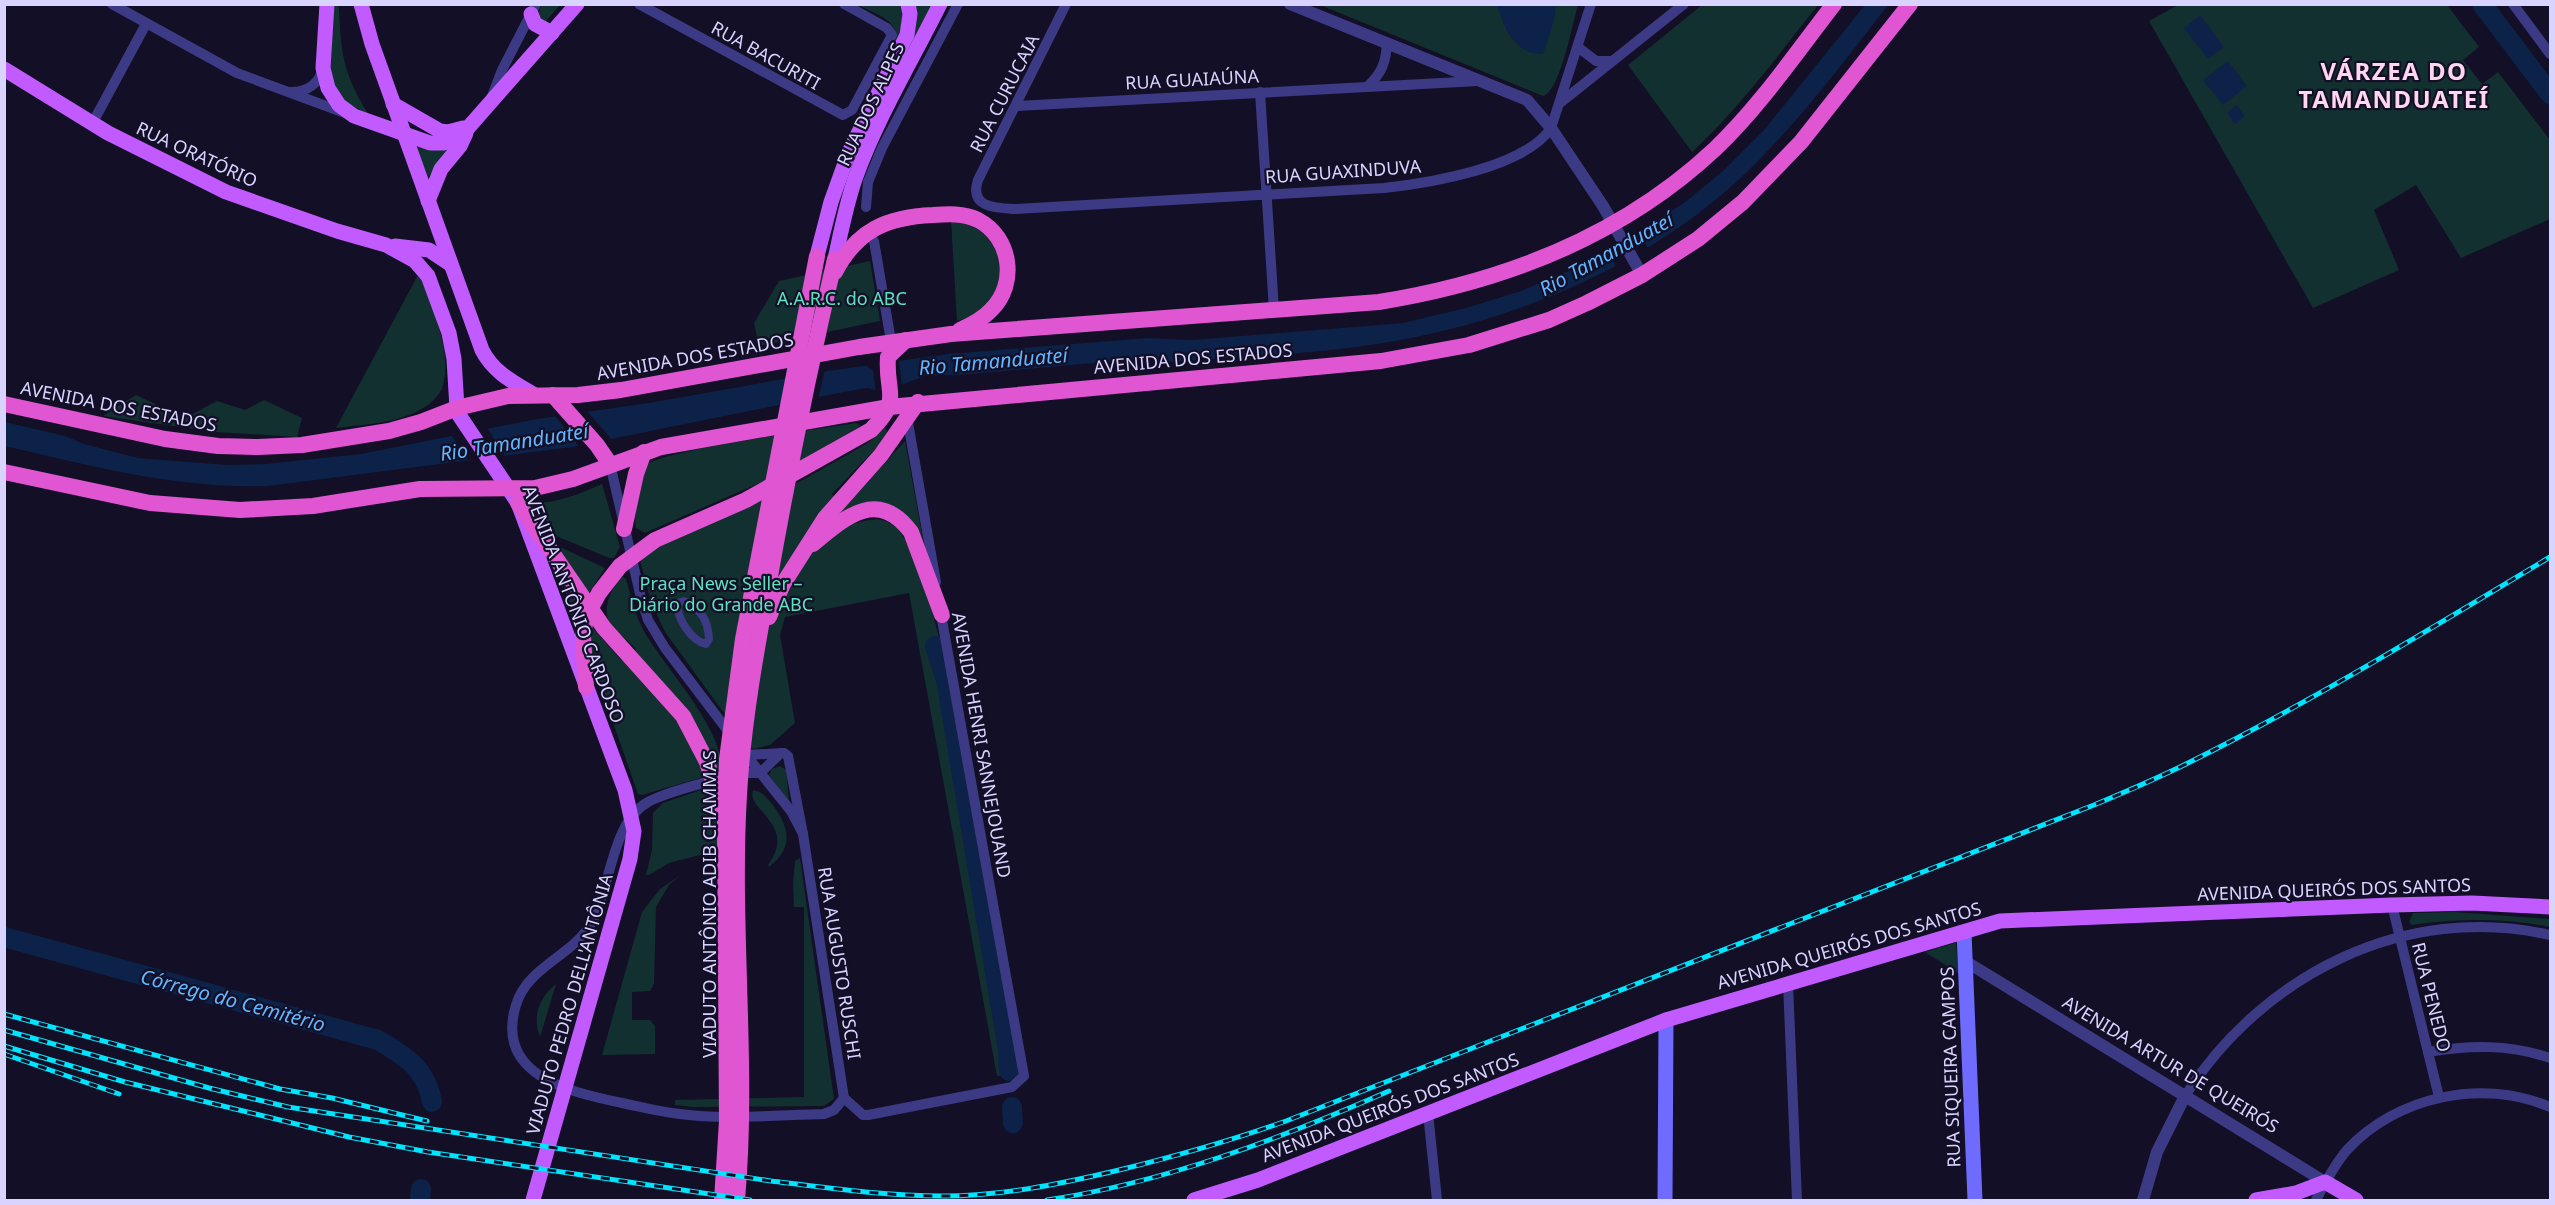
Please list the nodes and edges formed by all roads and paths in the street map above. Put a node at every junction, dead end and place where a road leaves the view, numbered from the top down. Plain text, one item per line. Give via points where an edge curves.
1 (112, 4) edge
2 (327, 4) edge
3 (361, 4) edge
4 (577, 4) edge
5 (639, 4) edge
6 (844, 4) edge
7 (908, 4) edge
8 (940, 4) edge
9 (958, 4) edge
10 (1066, 4) edge
11 (1290, 4) edge
12 (1591, 4) edge
13 (1684, 4) edge
14 (1834, 4) edge
15 (1910, 4) edge
16 (2513, 4) edge
17 (533, 9) edge
18 (146, 24) junction
19 (552, 33) junction
20 (1387, 43) junction
21 (1579, 48) junction
22 (2550, 54) edge
23 (1616, 60) junction
24 (323, 68) junction
25 (4, 69) edge
26 (1479, 81) junction
27 (1368, 86) junction
28 (288, 92) junction
29 (1260, 92) junction
30 (1560, 103) junction
31 (393, 104) junction
32 (489, 105) junction
33 (1017, 106) junction
34 (354, 116) junction
35 (92, 124) junction
36 (472, 124) junction
37 (1551, 128) junction
38 (404, 134) junction
39 (1266, 194) junction
40 (978, 198) joint
41 (428, 201) junction
42 (866, 207) dead end
43 (1617, 230) junction
44 (874, 241) dead end
45 (386, 245) junction
46 (817, 256) joint
47 (835, 259) joint
48 (450, 264) junction
49 (1638, 268) junction
50 (428, 276) joint
51 (829, 284) junction
52 (1274, 310) junction
53 (951, 334) junction
54 (899, 340) junction
55 (534, 394) junction
56 (553, 395) junction
57 (4, 404) edge
58 (902, 405) junction
59 (457, 408) junction
60 (644, 452) junction
61 (610, 464) junction
62 (4, 472) edge
63 (510, 488) junction
64 (518, 504) junction
65 (624, 529) junction
66 (801, 554) junction
67 (631, 557) junction
68 (590, 609) junction
69 (942, 615) junction
70 (758, 642) junction
71 (706, 644) joint
72 (586, 687) junction
73 (711, 708) junction
74 (781, 753) junction
75 (746, 755) junction
76 (734, 773) junction
77 (760, 773) junction
78 (632, 817) junction
79 (725, 826) junction
80 (803, 834) junction
81 (2392, 905) junction
82 (2550, 907) edge
83 (1964, 932) junction
84 (2550, 935) edge
85 (2400, 936) junction
86 (1965, 961) junction
87 (1788, 983) junction
88 (1666, 1020) junction
89 (2428, 1052) junction
90 (2550, 1058) edge
91 (2185, 1096) junction
92 (2439, 1097) junction
93 (844, 1098) junction
94 (2550, 1107) edge
95 (1428, 1113) junction
96 (2325, 1182) junction
97 (533, 1200) edge
98 (723, 1200) edge
99 (737, 1200) edge
100 (1194, 1200) edge
101 (1437, 1200) edge
102 (1665, 1200) edge
103 (1797, 1200) edge
104 (1975, 1200) edge
105 (2143, 1200) edge
106 (2256, 1200) edge
107 (2316, 1200) edge
108 (2356, 1200) edge

1 - 18 street
2 - 24 main road
3 - 31 main road
4 - 19 main road
5 - 6 street, RUA BACURITI via 840,115 852,110 891,35 887,28
7 - 46 main road via 907,35 849,152
8 - 47 main road, RUA DOS ALPES via 863,159 846,206
9 - 42 street, RUA DOS ALPES via 882,148 868,182
10 - 33 street, RUA CURUCAIA
11 - 20 street
12 - 21 street, RUA GUAXINDUVA
13 - 23 street
14 - 43 highway, AVENIDA DOS ESTADOS via 1745,117 1716,147
15 - 49 highway, AVENIDA DOS ESTADOS via 1820,120 1763,183 1698,239
16 - 22 street
17 - 19 main road via 535,24
17 - 32 street
18 - 28 street via 237,73
18 - 35 street
19 - 32 main road
20 - 26 street
20 - 27 street via 1383,70
21 - 23 street via 1601,63
21 - 30 street, RUA GUAXINDUVA
23 - 30 street
24 - 28 street via 318,80 308,88
24 - 34 main road via 331,94
25 - 35 main road, RUA ORATÓRIO
26 - 27 street, RUA GUAIAÚNA
26 - 37 street via 1527,100
27 - 29 street, RUA GUAIAÚNA
28 - 34 street
29 - 33 street, RUA GUAIAÚNA
29 - 39 street
30 - 37 street, RUA GUAXINDUVA
31 - 36 main road via 440,131
31 - 38 main road
32 - 36 main road
33 - 40 street, RUA CURUCAIA via 978,180
34 - 38 main road
35 - 45 main road, RUA ORATÓRIO via 226,192
36 - 38 main road via 460,137 444,143 430,143
36 - 41 main road via 437,176
37 - 39 street, RUA GUAXINDUVA via 1524,152 1441,180 1383,188
37 - 43 street
38 - 41 main road
39 - 40 street, RUA GUAXINDUVA via 1014,209 992,207
39 - 52 street
41 - 48 main road
43 - 49 street
43 - 52 highway, AVENIDA DOS ESTADOS via 1458,287 1379,302
44 - 54 street
45 - 48 main road, RUA ORATÓRIO via 429,250
45 - 50 main road, RUA ORATÓRIO via 414,261
46 - 79 highway, VIADUTO ANTÔNIO ADIB CHAMMAS via 743,639 727,759
47 - 51 highway, VIADUTO ANTÔNIO ADIB CHAMMAS
48 - 55 main road via 488,362
49 - 58 highway, AVENIDA DOS ESTADOS via 1549,320 1425,354
50 - 59 main road, AVENIDA ANTÔNIO CARDOSO via 452,346
51 - 53 highway via 848,250 886,222 911,216 966,215 987,226 1002,244 1008,268 1004,291 991,311
51 - 70 highway, VIADUTO ANTÔNIO ADIB CHAMMAS
52 - 53 highway, AVENIDA DOS ESTADOS
53 - 54 highway, AVENIDA DOS ESTADOS
54 - 56 highway, AVENIDA DOS ESTADOS via 650,386
54 - 58 highway via 887,360
55 - 56 highway, AVENIDA DOS ESTADOS
55 - 59 highway, AVENIDA DOS ESTADOS
56 - 61 highway
57 - 59 highway, AVENIDA DOS ESTADOS via 218,447 302,446 389,431
58 - 60 highway, AVENIDA DOS ESTADOS
58 - 66 highway via 881,455 839,499
58 - 67 highway via 863,436 746,500 655,540
58 - 69 street, AVENIDA HENRI SANNEJOUAND
59 - 63 main road, AVENIDA ANTÔNIO CARDOSO via 493,469
60 - 61 highway, AVENIDA DOS ESTADOS
60 - 65 highway
61 - 63 highway, AVENIDA DOS ESTADOS via 555,484
61 - 65 street, RUA AUGUSTO RUSCHI
62 - 63 highway, AVENIDA DOS ESTADOS via 150,503 240,510 313,506 420,489
63 - 64 main road, AVENIDA ANTÔNIO CARDOSO
64 - 68 highway
64 - 72 main road, AVENIDA ANTÔNIO CARDOSO
65 - 67 street, RUA AUGUSTO RUSCHI
66 - 69 highway via 850,515 869,509 890,513 911,532
66 - 70 highway via 783,584
67 - 68 highway via 609,579
67 - 73 street, RUA AUGUSTO RUSCHI via 640,598 652,626
68 - 72 highway via 583,636
68 - 79 highway via 691,729 713,777
69 - 93 street, AVENIDA HENRI SANNEJOUAND via 1024,1076 1012,1087 868,1115
70 - 99 highway, VIADUTO ANTÔNIO ADIB CHAMMAS via 739,795 741,1122
71 - 71 street via 697,640 684,624 677,613 677,603 684,601 704,616 709,639
72 - 78 main road, AVENIDA ANTÔNIO CARDOSO
73 - 75 street, RUA AUGUSTO RUSCHI
73 - 76 street
74 - 75 street
74 - 77 street
74 - 80 street, RUA AUGUSTO RUSCHI via 788,756
75 - 77 street, RUA AUGUSTO RUSCHI
76 - 77 street
76 - 78 street via 647,803
77 - 80 street, RUA AUGUSTO RUSCHI via 791,811
78 - 93 street via 589,927 537,973 516,1004 514,1035 525,1063 556,1086 679,1114 824,1114 834,1110
78 - 97 main road, VIADUTO PEDRO DELL'ANTÔNIA via 632,852
79 - 98 highway, VIADUTO ANTÔNIO ADIB CHAMMAS via 728,1121
80 - 93 street, RUA AUGUSTO RUSCHI
81 - 82 main road, AVENIDA QUEIRÓS DOS SANTOS via 2472,903
81 - 83 main road, AVENIDA QUEIRÓS DOS SANTOS via 2008,920
81 - 85 street, RUA PENEDO
83 - 86 main road, RUA SIQUEIRA CAMPOS
83 - 87 main road, AVENIDA QUEIRÓS DOS SANTOS
84 - 85 street via 2491,927
85 - 89 street, RUA PENEDO
85 - 91 street via 2342,958 2263,1006 2227,1040
86 - 91 street, AVENIDA ARTUR DE QUEIRÓS
86 - 104 main road, RUA SIQUEIRA CAMPOS
87 - 88 main road, AVENIDA QUEIRÓS DOS SANTOS
87 - 103 street
88 - 95 main road, AVENIDA QUEIRÓS DOS SANTOS
88 - 102 main road
89 - 90 street via 2492,1046
89 - 92 street, RUA PENEDO
91 - 96 street, AVENIDA ARTUR DE QUEIRÓS
91 - 105 street via 2157,1152
92 - 94 street via 2481,1092
92 - 96 street via 2367,1132 2348,1149
95 - 100 main road, AVENIDA QUEIRÓS DOS SANTOS via 1258,1180
95 - 101 street
96 - 106 main road via 2296,1193
96 - 107 street
96 - 108 main road, AVENIDA ARTUR DE QUEIRÓS

